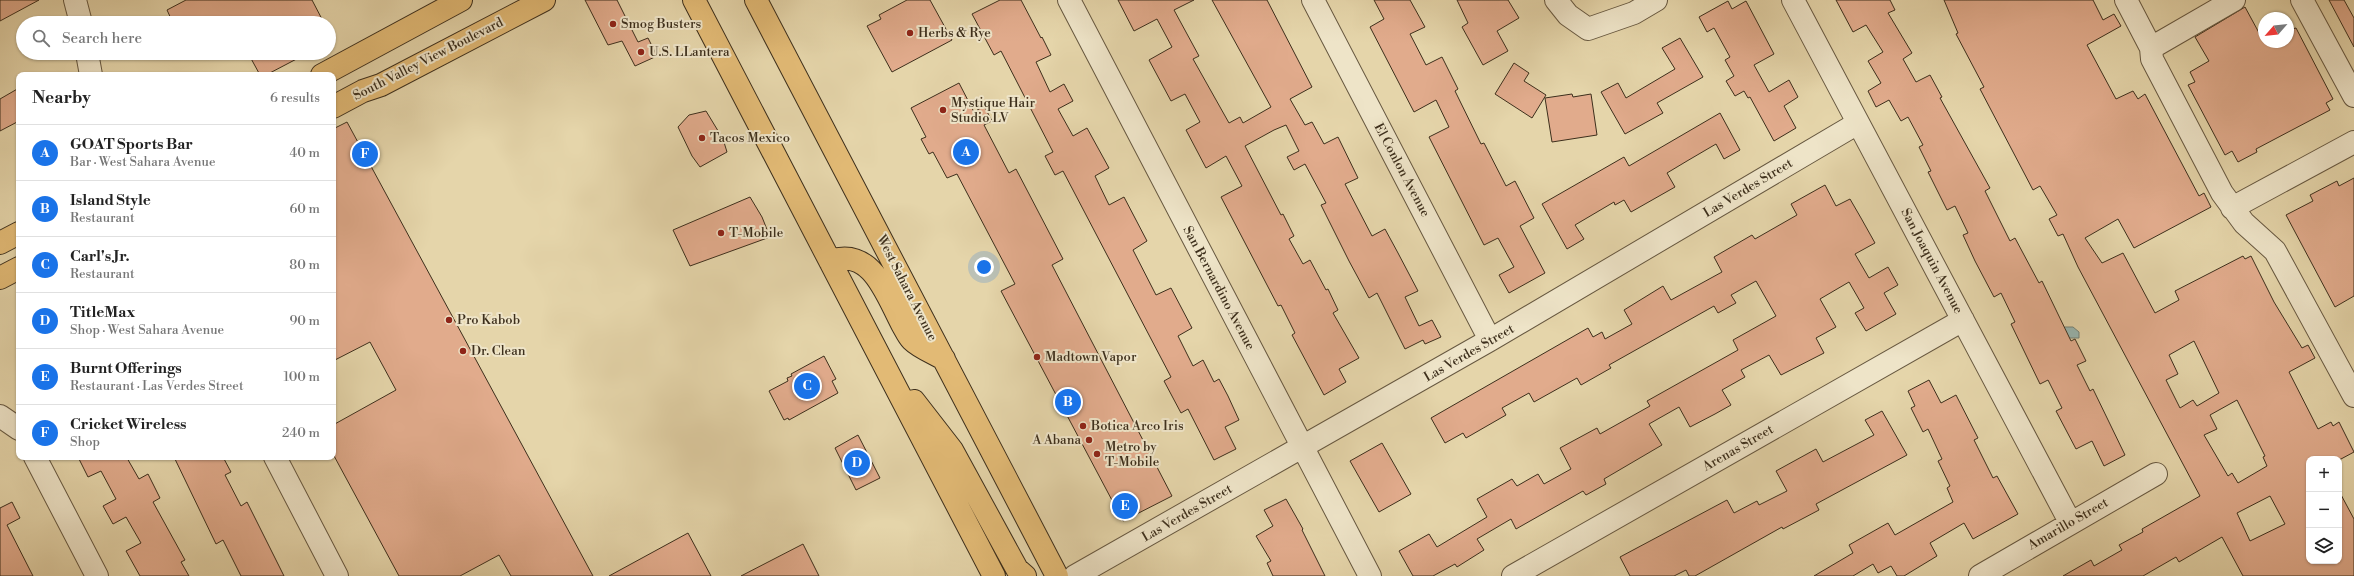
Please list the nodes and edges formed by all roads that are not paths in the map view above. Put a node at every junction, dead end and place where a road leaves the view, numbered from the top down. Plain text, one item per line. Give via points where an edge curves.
1 (75, 0) edge
2 (461, 0) edge
3 (544, 0) edge
4 (694, 0) edge
5 (756, 0) edge
6 (1069, 0) edge
7 (1313, 0) edge
8 (1556, 0) edge
9 (1656, 0) edge
10 (1793, 0) edge
11 (2126, 0) edge
12 (2234, 0) edge
13 (2302, 0) edge
14 (79, 16) edge
15 (2151, 48) junction
16 (359, 56) junction
17 (88, 60) edge
18 (90, 72) edge
19 (328, 72) edge
20 (336, 72) edge
21 (2354, 96) edge
22 (336, 105) edge
23 (1858, 123) junction
24 (2354, 142) edge
25 (2232, 208) junction
26 (16, 235) edge
27 (0, 243) edge
28 (830, 261) junction
29 (16, 270) edge
30 (0, 278) edge
31 (1963, 320) junction
32 (1490, 340) junction
33 (878, 354) junction
34 (945, 360) junction
35 (2354, 396) edge
36 (1, 416) edge
37 (16, 428) edge
38 (1303, 448) junction
39 (37, 460) edge
40 (277, 460) edge
41 (2156, 474) dead end
42 (2070, 522) junction
43 (97, 576) edge
44 (337, 576) edge
45 (994, 576) edge
46 (1025, 576) edge
47 (1057, 576) edge
48 (1075, 576) edge
49 (1370, 576) edge
50 (1513, 576) edge
51 (1980, 576) edge

1 - 14 street
2 - 16 main road
3 - 22 main road, South Valley View Boulevard via 381,85
4 - 28 main road
5 - 34 main road, West Sahara Avenue
6 - 38 street, San Bernardino Avenue
7 - 32 street, El Conlon Avenue
8 - 9 street via 1568,16 1588,28 1634,13
10 - 23 street, San Joaquin Avenue
11 - 15 street
12 - 15 street
13 - 21 street
15 - 25 street via 2152,59
16 - 19 main road
16 - 20 main road
17 - 18 street
23 - 31 street, San Joaquin Avenue
23 - 32 street, Las Verdes Street
24 - 25 street
25 - 35 street via 2244,223 2275,251
26 - 27 main road
28 - 33 main road
28 - 34 main road via 840,257 852,257 866,265 876,277 911,340
29 - 30 main road
31 - 42 street, San Joaquin Avenue
31 - 50 street, Arenas Street
32 - 38 street, Las Verdes Street
33 - 45 main road
33 - 46 main road via 952,450 1017,569
34 - 47 main road, West Sahara Avenue
36 - 37 street
38 - 48 street, Las Verdes Street
38 - 49 street, San Bernardino Avenue
39 - 43 street
40 - 44 street
41 - 42 street, Amarillo Street
42 - 51 street, Amarillo Street

